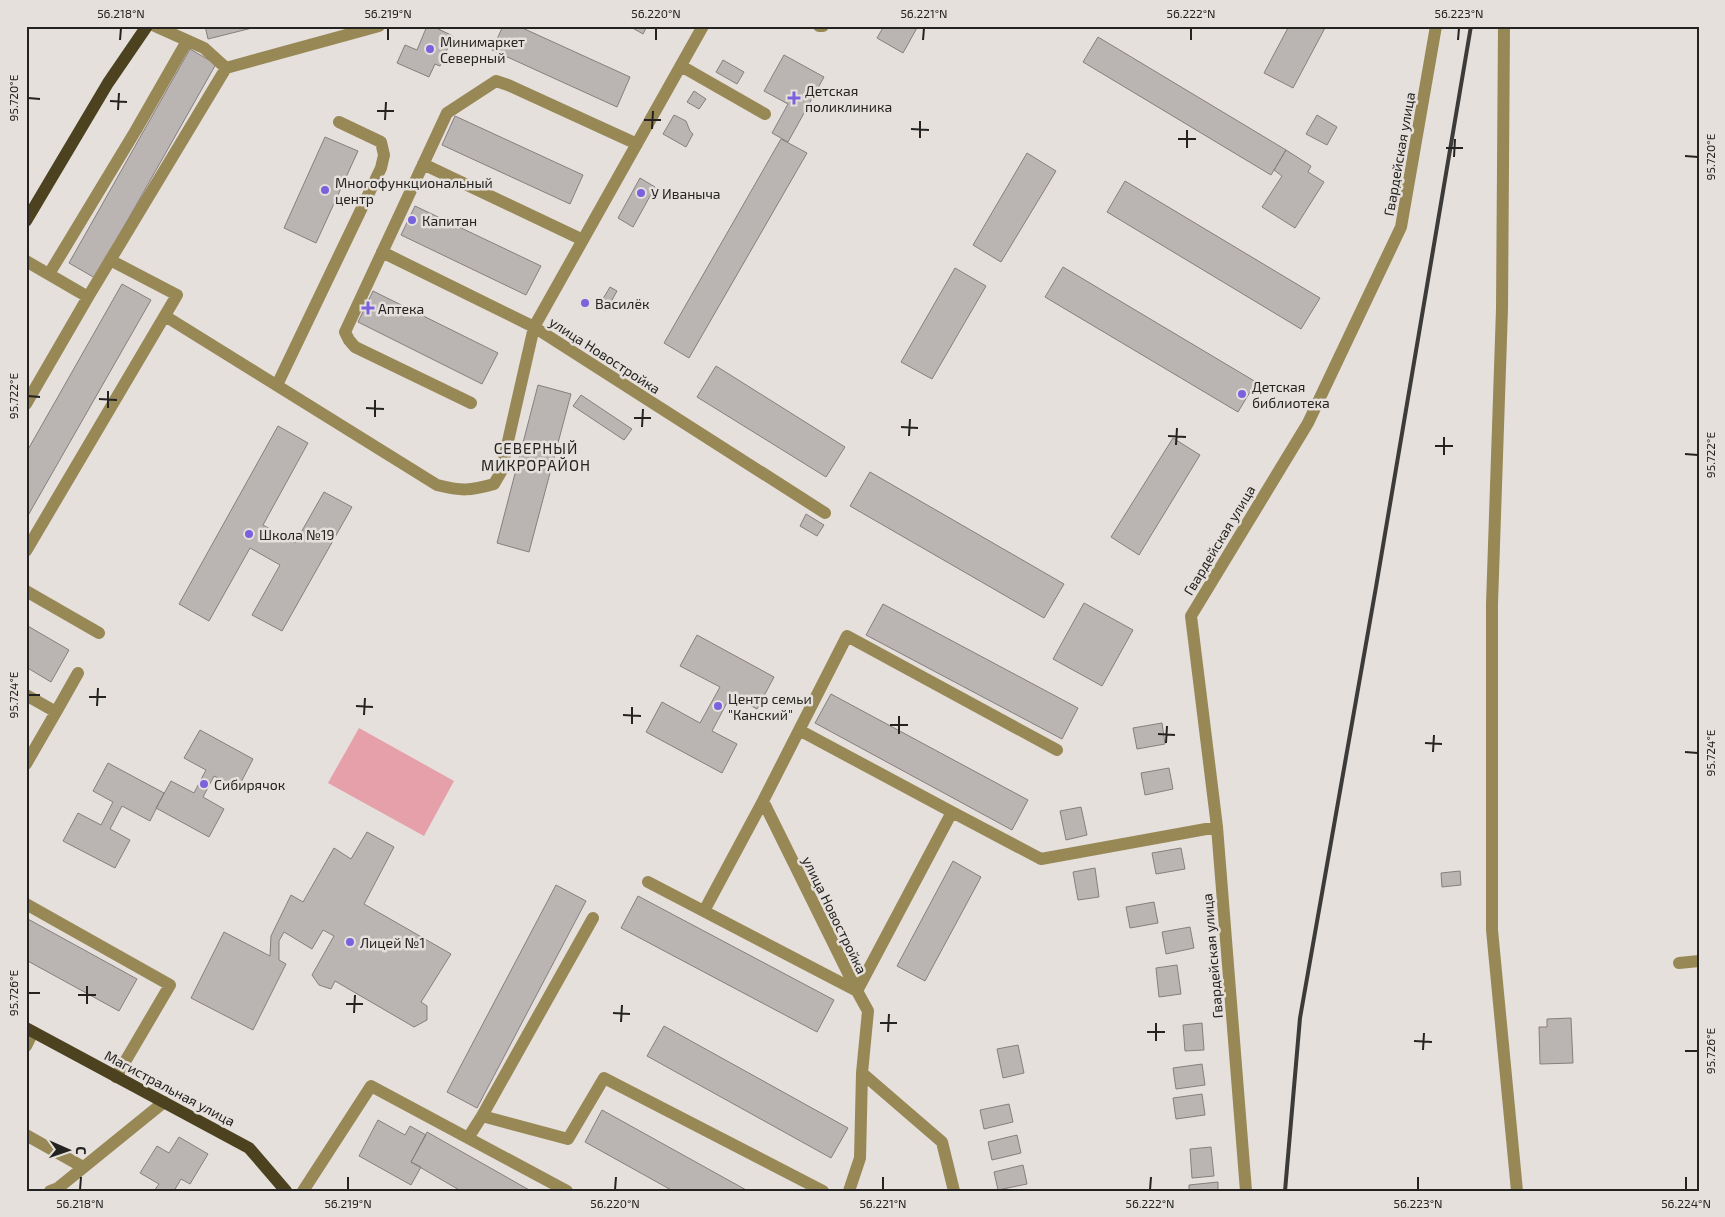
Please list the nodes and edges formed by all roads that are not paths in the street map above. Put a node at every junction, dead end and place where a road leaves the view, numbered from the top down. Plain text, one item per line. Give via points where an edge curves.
1 (135, 26) edge
2 (147, 26) edge
3 (155, 26) edge
4 (379, 26) edge
5 (703, 26) edge
6 (1436, 26) edge
7 (1504, 26) edge
8 (187, 41) junction
9 (680, 66) junction
10 (226, 68) junction
11 (108, 83) junction
12 (765, 114) dead end
13 (339, 122) dead end
14 (637, 144) junction
15 (423, 164) junction
16 (26, 221) edge
17 (583, 240) junction
18 (382, 252) junction
19 (110, 260) junction
20 (26, 262) edge
21 (48, 274) junction
22 (88, 297) junction
23 (165, 316) junction
24 (534, 327) junction
25 (277, 385) junction
26 (26, 404) edge
27 (471, 404) dead end
28 (825, 513) dead end
29 (26, 551) edge
30 (26, 591) edge
31 (99, 633) dead end
32 (78, 673) dead end
33 (26, 695) edge
34 (56, 712) junction
35 (799, 730) junction
36 (31, 745) edge
37 (1057, 750) dead end
38 (26, 764) edge
39 (763, 801) junction
40 (952, 812) junction
41 (1217, 827) junction
42 (648, 882) dead end
43 (26, 904) edge
44 (704, 911) junction
45 (593, 918) dead end
46 (1699, 962) edge
47 (1679, 963) dead end
48 (857, 992) junction
49 (30, 1030) edge
50 (26, 1046) edge
51 (862, 1073) junction
52 (116, 1077) junction
53 (164, 1102) junction
54 (482, 1116) junction
55 (26, 1135) edge
56 (468, 1138) junction
57 (83, 1167) junction
58 (55, 1190) edge
59 (286, 1191) edge
60 (303, 1191) edge
61 (567, 1191) edge
62 (822, 1191) edge
63 (850, 1191) edge
64 (954, 1191) edge
65 (1246, 1191) edge
66 (1517, 1191) edge

1 - 11 main road
2 - 11 main road
3 - 8 street
4 - 10 street
5 - 9 street, улица Новостройка
6 - 41 street, Гвардейская улица via 1401,227 1308,422 1191,616
7 - 66 street via 1502,309 1492,604 1492,930
8 - 10 street via 204,48
8 - 21 street
9 - 12 street
9 - 14 street, улица Новостройка
10 - 19 street
11 - 16 main road
13 - 25 street via 381,142 384,155 381,168
14 - 15 street via 496,81 447,113
14 - 17 street, улица Новостройка
15 - 17 street
15 - 18 street
17 - 24 street, улица Новостройка
18 - 24 street
18 - 27 street via 345,332 349,340 355,347
19 - 22 street
19 - 23 street via 177,295
20 - 21 street
21 - 22 street
22 - 26 street
23 - 25 street
23 - 29 street
24 - 25 street via 501,472 494,484 477,489 437,486
24 - 28 street, улица Новостройка
30 - 31 street
32 - 34 street
33 - 34 street
34 - 36 street
35 - 37 street via 847,636
35 - 39 street
35 - 40 street
36 - 38 street
39 - 44 street
39 - 48 street, улица Новостройка
40 - 41 street via 1041,859
40 - 48 street
41 - 65 street, Гвардейская улица
42 - 44 street
43 - 52 street via 170,985
44 - 48 street
45 - 54 street
46 - 47 street
48 - 51 street, улица Новостройка via 868,1011
49 - 50 street
49 - 52 main road, Магистральная улица
51 - 63 street, улица Новостройка via 860,1158
51 - 64 street via 942,1142
52 - 53 main road, Магистральная улица
53 - 57 street
53 - 59 main road, Магистральная улица via 249,1148
54 - 56 street
54 - 62 street via 568,1139 604,1078
55 - 57 street
56 - 60 street via 372,1086
56 - 61 street
57 - 58 street

